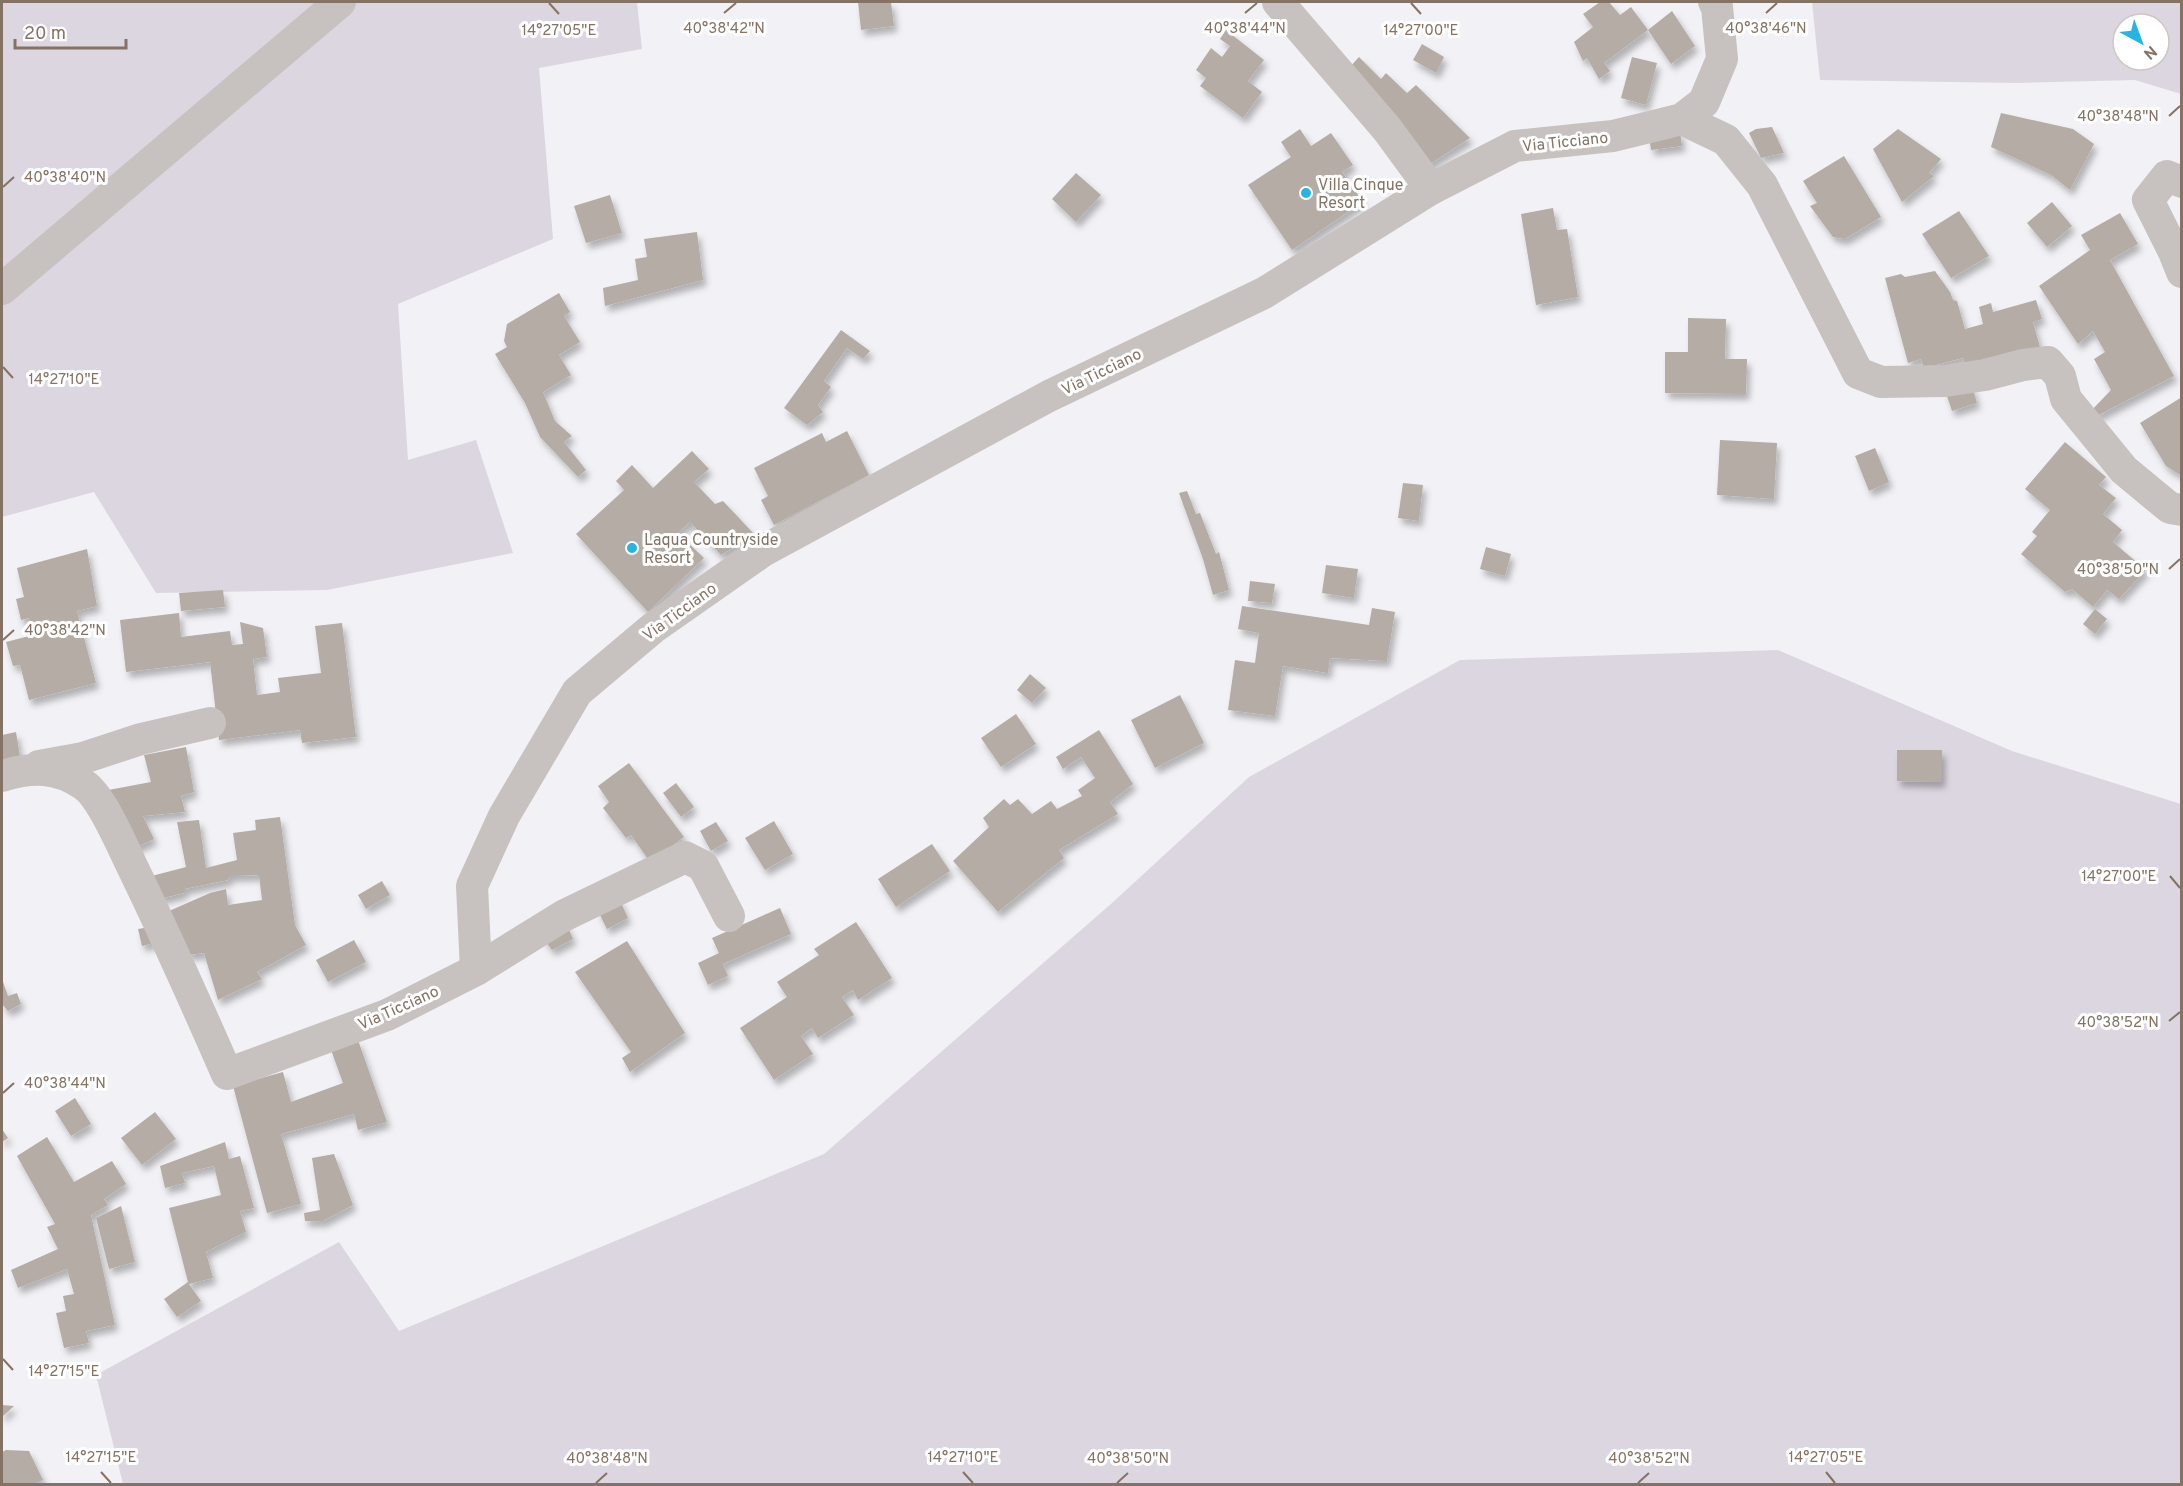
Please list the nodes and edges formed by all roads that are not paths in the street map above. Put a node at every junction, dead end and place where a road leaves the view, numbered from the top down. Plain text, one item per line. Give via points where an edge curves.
1 (340, 2) edge
2 (1278, 2) edge
3 (1714, 2) edge
4 (1682, 119) junction
5 (2181, 182) edge
6 (1431, 189) junction
7 (2181, 272) edge
8 (2, 289) edge
9 (2178, 518) edge
10 (210, 723) dead end
11 (14, 773) edge
12 (729, 916) dead end
13 (476, 970) junction

1 - 8 street
2 - 6 street via 1387,129
3 - 4 street, Via Ticciano via 1722,59 1704,102
4 - 6 street, Via Ticciano via 1613,136 1515,146
4 - 9 street via 1726,140 1762,185 1858,373 1881,382 1945,381 2048,362 2060,376 2066,399 2124,470
5 - 7 street via 2167,176 2148,200
6 - 13 street, Via Ticciano via 1264,293 1049,396 763,552 653,628 577,692 504,816 472,886
10 - 11 street
11 - 13 street, Via Ticciano via 63,773 86,786 108,817 227,1074 387,1015
12 - 13 street via 703,866 685,857 564,916

